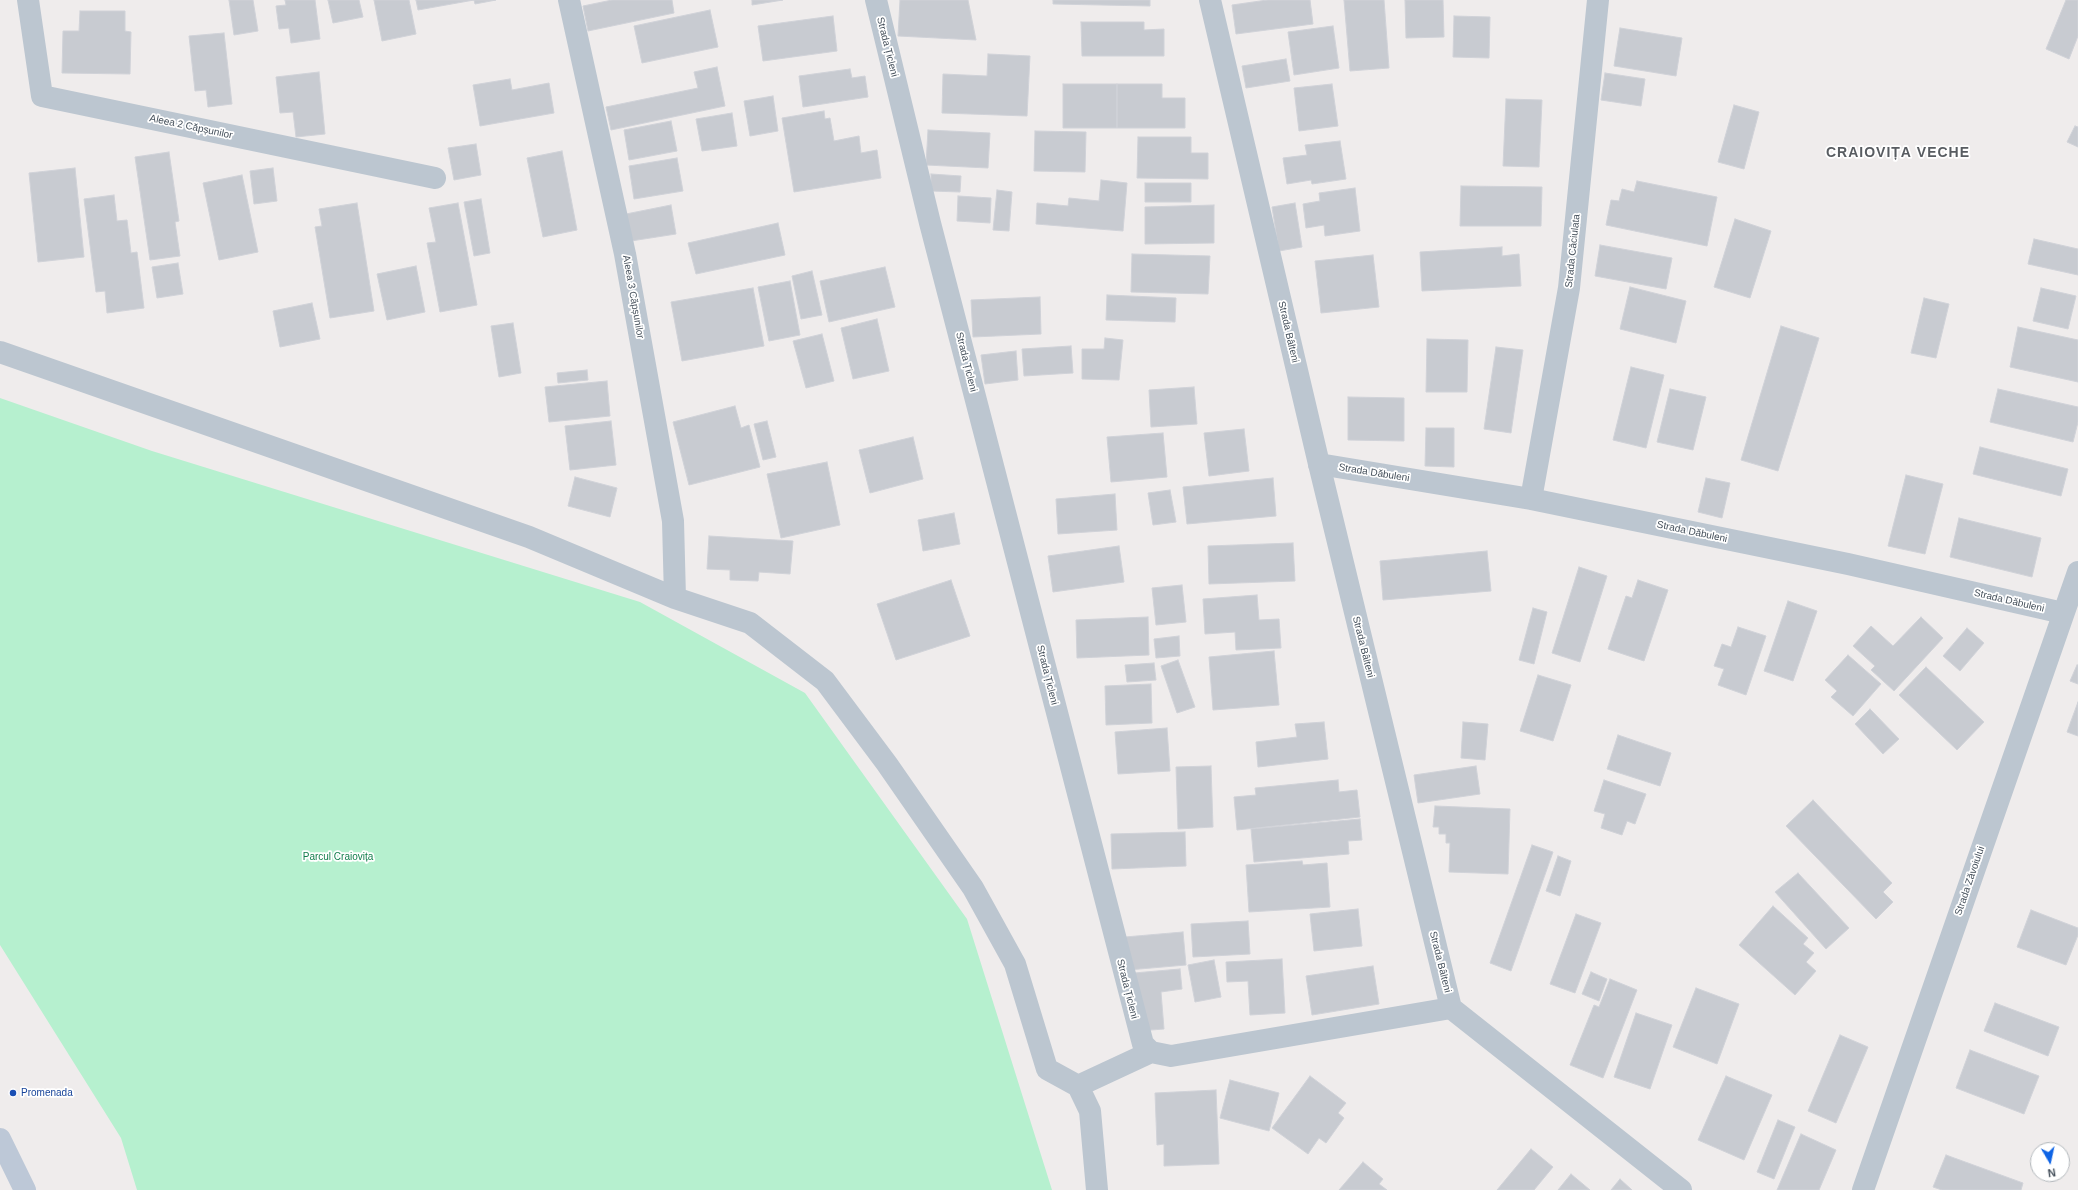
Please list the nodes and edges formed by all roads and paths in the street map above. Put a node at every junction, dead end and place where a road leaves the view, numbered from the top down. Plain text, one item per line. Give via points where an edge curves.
1 (28, 0) edge
2 (569, 0) edge
3 (876, 0) edge
4 (1210, 0) edge
5 (1598, 0) edge
6 (435, 178) dead end
7 (0, 352) edge
8 (1319, 464) junction
9 (1531, 499) junction
10 (2078, 572) edge
11 (676, 598) junction
12 (2063, 613) junction
13 (1451, 1008) junction
14 (1151, 1052) junction
15 (1078, 1086) junction
16 (0, 1139) edge
17 (25, 1190) edge
18 (1097, 1190) edge
19 (1681, 1190) edge
20 (1863, 1190) edge

1 - 6 street, Aleea 2 Căpșunilor via 42,96
2 - 11 street, Aleea 3 Căpșunilor via 625,254 645,364 673,521
3 - 14 street, Strada Țicleni via 930,223 1135,1018 1143,1044
4 - 8 street, Strada Bâlteni
5 - 9 street, Strada Căciulata via 1569,288
7 - 11 street via 530,537
8 - 9 street, Strada Dăbuleni
8 - 13 street, Strada Bâlteni
9 - 12 street, Strada Dăbuleni via 1848,564
10 - 12 street, Strada Zăvoiului
11 - 15 street via 750,622 825,681 973,888 1016,964 1047,1069
12 - 20 street, Strada Zăvoiului
13 - 14 street via 1171,1056
13 - 19 street
14 - 15 street
15 - 18 street via 1090,1111
16 - 17 main road

